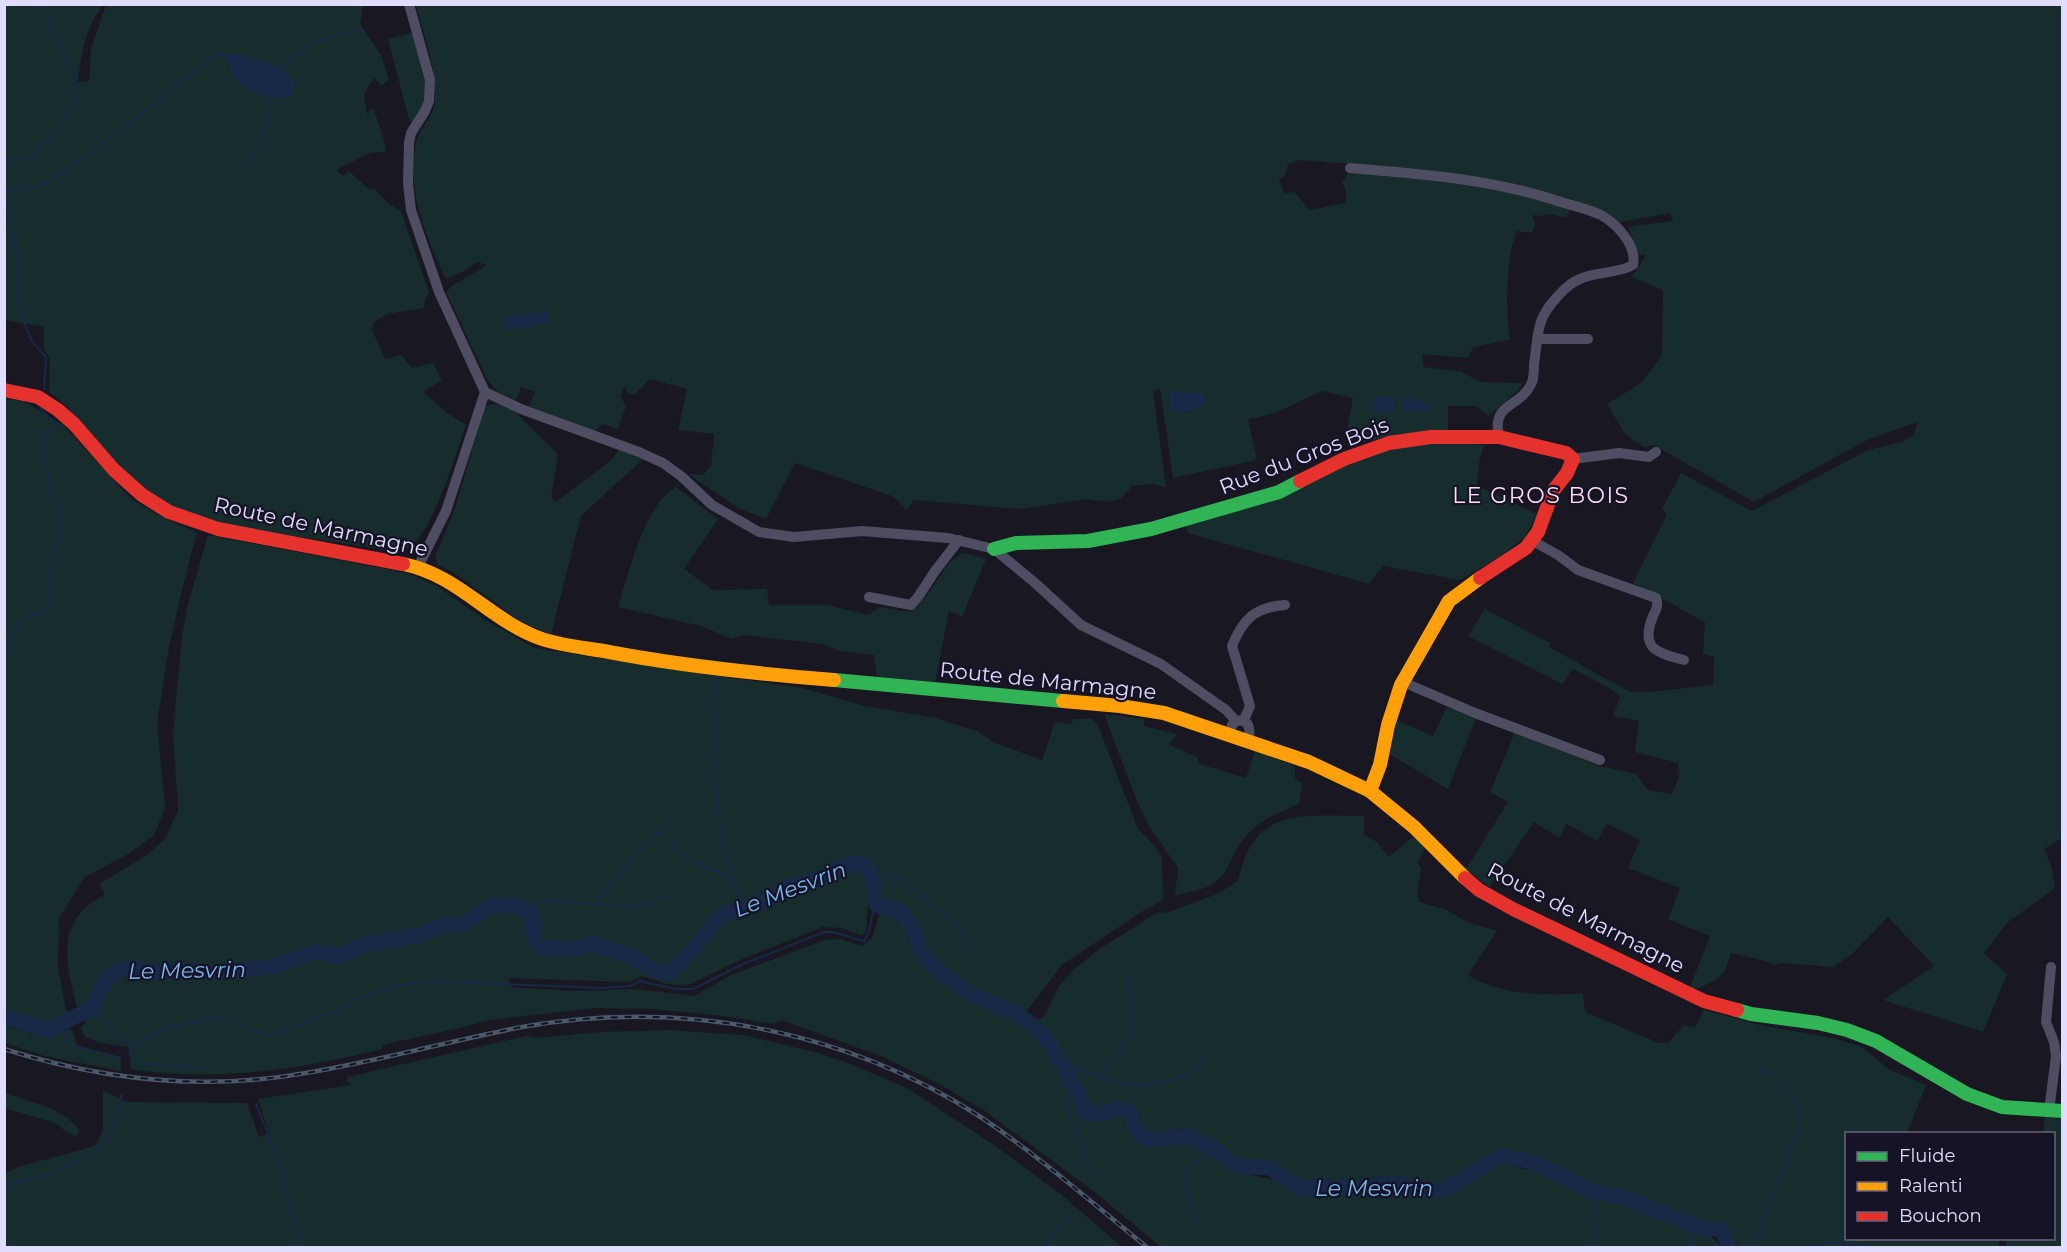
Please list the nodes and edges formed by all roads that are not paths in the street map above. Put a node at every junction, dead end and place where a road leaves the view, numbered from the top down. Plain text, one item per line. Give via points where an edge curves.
1 (409, 4) edge
2 (1350, 168) dead end
3 (1538, 339) junction
4 (1588, 339) dead end
5 (4, 390) edge
6 (485, 392) junction
7 (1499, 417) junction
8 (1472, 437) junction
9 (1499, 437) junction
10 (1656, 452) dead end
11 (1573, 459) junction
12 (959, 540) junction
13 (1531, 540) junction
14 (994, 549) junction
15 (418, 567) junction
16 (869, 597) dead end
17 (1285, 605) dead end
18 (1684, 660) dead end
19 (1403, 682) junction
20 (1240, 721) junction
21 (1228, 734) junction
22 (1249, 741) junction
23 (1600, 760) dead end
24 (1370, 791) junction
25 (2051, 967) dead end
26 (2056, 1111) edge

1 - 6 street via 430,80 429,101 409,143 408,196 439,292
2 - 3 street via 1509,186 1600,215 1622,231 1635,256 1633,265 1623,271 1578,279 1564,289 1546,309
3 - 4 street
3 - 7 street via 1532,381 1526,392
5 - 15 main road, Route de Marmagne via 38,397 58,410 114,470 169,512 218,529
6 - 12 street via 652,457 673,469 712,506 759,532 794,537 862,531
6 - 15 street via 446,511
7 - 8 street
7 - 9 street
8 - 9 main road, Rue du Gros Bois
8 - 14 main road, Rue du Gros Bois via 1389,443 1344,459 1279,492 1151,529 1088,541 1016,543
9 - 11 main road, Rue du Gros Bois via 1566,453
10 - 11 street via 1649,457 1619,453
11 - 13 main road via 1553,491 1538,532
12 - 14 street
12 - 16 street via 911,604
13 - 18 street via 1578,570 1656,598 1658,603 1647,631 1651,645 1657,652
13 - 19 main road via 1526,548 1449,601
14 - 20 street via 1081,625 1161,664
15 - 21 main road, Route de Marmagne via 453,583 508,622 545,640 764,674 1120,706 1164,713
17 - 20 street via 1255,612 1233,646 1250,706
19 - 23 street
19 - 24 main road
20 - 21 street
20 - 22 street via 1251,730
21 - 22 main road, Route de Marmagne
22 - 24 main road, Route de Marmagne via 1309,762
24 - 26 main road, Route de Marmagne via 1479,890 1669,985 1704,1001 1751,1014 1847,1030 1876,1041 1967,1094 2002,1107
25 - 26 street via 2046,1022 2056,1056

